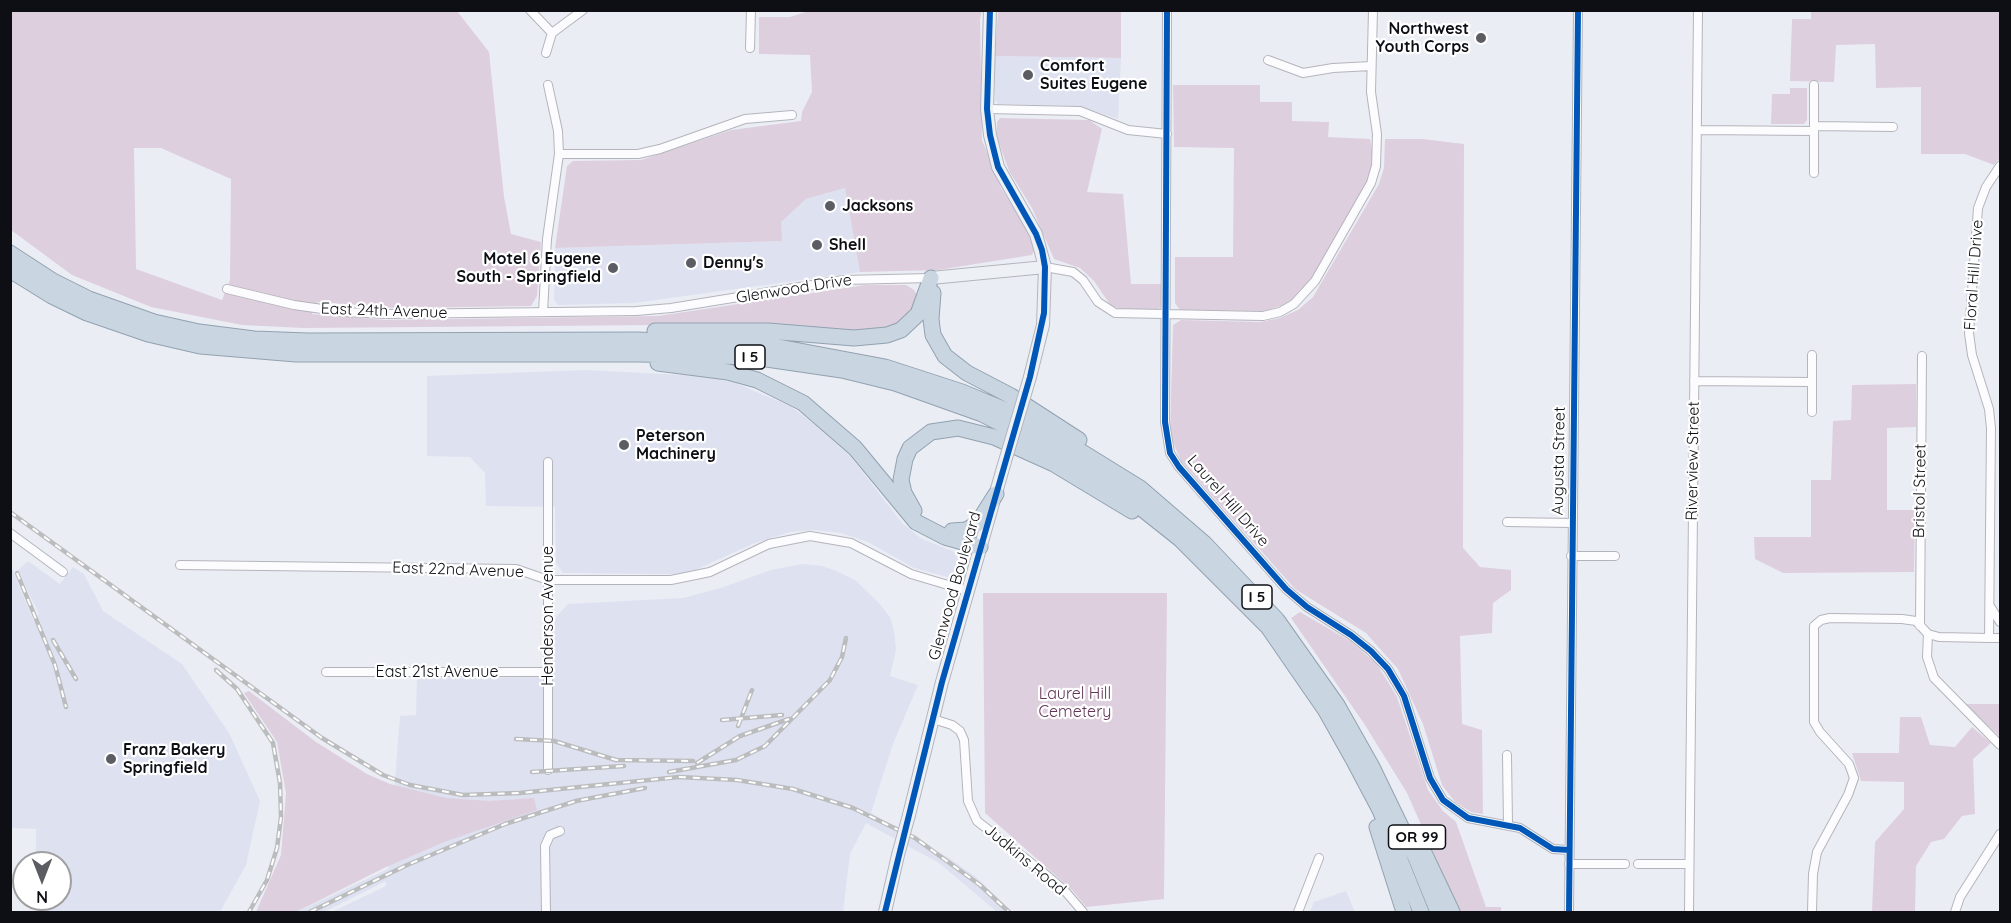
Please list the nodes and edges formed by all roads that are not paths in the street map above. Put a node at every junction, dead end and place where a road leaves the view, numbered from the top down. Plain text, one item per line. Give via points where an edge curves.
1 (530, 10) edge
2 (583, 10) edge
3 (751, 10) edge
4 (990, 10) edge
5 (1167, 10) edge
6 (1373, 10) edge
7 (1578, 10) edge
8 (1698, 10) edge
9 (552, 33) junction
10 (750, 48) dead end
11 (546, 53) dead end
12 (1268, 60) dead end
13 (1371, 66) junction
14 (548, 85) dead end
15 (1814, 85) dead end
16 (987, 109) junction
17 (792, 115) dead end
18 (1893, 127) dead end
19 (1814, 128) junction
20 (1698, 130) junction
21 (1167, 134) junction
22 (559, 154) junction
23 (2001, 166) edge
24 (1814, 172) dead end
25 (10, 253) edge
26 (1045, 267) junction
27 (10, 270) edge
28 (932, 278) junction
29 (227, 289) dead end
30 (543, 312) junction
31 (1167, 314) junction
32 (551, 347) junction
33 (1812, 355) dead end
34 (1922, 356) dead end
35 (1694, 381) junction
36 (1812, 382) junction
37 (1812, 412) dead end
38 (548, 462) dead end
39 (1102, 464) junction
40 (996, 494) junction
41 (1507, 522) dead end
42 (1572, 523) junction
43 (952, 531) junction
44 (10, 534) edge
45 (1180, 539) junction
46 (981, 544) junction
47 (1571, 556) junction
48 (1615, 556) dead end
49 (180, 565) dead end
50 (63, 572) dead end
51 (548, 580) junction
52 (968, 591) junction
53 (1989, 603) junction
54 (2001, 622) edge
55 (1920, 626) junction
56 (1928, 634) junction
57 (1989, 638) junction
58 (2001, 638) edge
59 (326, 672) dead end
60 (548, 672) junction
61 (933, 718) junction
62 (2001, 745) edge
63 (1508, 755) dead end
64 (1353, 759) junction
65 (1372, 767) junction
66 (548, 770) dead end
67 (1508, 824) junction
68 (560, 831) dead end
69 (2001, 834) edge
70 (1569, 850) junction
71 (1319, 858) dead end
72 (1569, 864) junction
73 (1624, 864) dead end
74 (1638, 864) dead end
75 (1689, 864) junction
76 (546, 912) edge
77 (885, 912) edge
78 (1083, 912) edge
79 (1298, 912) edge
80 (1404, 912) edge
81 (1421, 912) edge
82 (1438, 912) edge
83 (1452, 912) edge
84 (1569, 912) edge
85 (1689, 912) edge
86 (1812, 912) edge
87 (1955, 912) edge

1 - 9 street
2 - 9 street
3 - 10 street
4 - 16 main road, Glenwood Boulevard
5 - 21 street, Laurel Hill Drive
6 - 13 street
7 - 42 street, Augusta Street
8 - 20 street, Riverview Street
9 - 11 street
12 - 13 street via 1303,73
13 - 31 street via 1376,166 1371,183 1307,292 1280,312 1263,316
14 - 22 street
15 - 19 street
16 - 21 street via 1080,111 1128,130
16 - 26 main road, Glenwood Boulevard via 998,167 1036,234
17 - 22 street via 745,119 638,154
18 - 19 street
19 - 20 street
19 - 24 street
20 - 35 street, Riverview Street
21 - 31 street, Laurel Hill Drive
22 - 30 street via 547,239
23 - 53 street, Floral Hill Drive via 1986,187 1978,208 1969,315 1972,355 1991,428
25 - 32 highway, I 5 via 89,299 154,322 200,332 254,339
26 - 28 main road, Glenwood Drive
26 - 31 street via 1073,272 1098,302 1115,313
26 - 40 main road, Glenwood Boulevard, bridge via 1043,325
27 - 32 highway, I 5 via 87,313 148,334 200,346 296,354
28 - 30 street, Glenwood Drive via 843,280 671,308
28 - 32 highway via 918,314 901,330 887,335 854,338 691,330
28 - 39 highway via 933,335 945,356 967,373 1063,428
29 - 30 street, East 24th Avenue via 343,312
31 - 67 street, Laurel Hill Drive via 1166,438 1179,467 1286,589 1307,607 1352,634 1388,669 1404,696 1430,778 1443,800 1468,818
32 - 39 highway, I 5 via 714,342 768,345 861,361 912,374 1010,412
32 - 45 highway, I 5 via 753,357 842,370 895,383 982,414 1059,453 1112,484
32 - 46 highway via 704,368 757,380 803,403 839,432 916,522 945,537
33 - 36 street
34 - 55 street, Bristol Street
35 - 36 street
35 - 75 street, Riverview Street
36 - 37 street
38 - 51 street, Henderson Avenue
39 - 65 highway, I 5 via 1175,517 1242,581 1308,661
40 - 43 highway via 977,524
40 - 46 main road, Glenwood Boulevard
41 - 42 street
42 - 47 street, Augusta Street
43 - 45 highway via 918,515 909,505 901,480 905,459 919,440 931,432 958,428 994,437 1054,464
43 - 46 highway
44 - 50 street
45 - 64 highway, I 5 via 1268,627 1326,711
46 - 52 main road, Glenwood Boulevard
47 - 48 street
47 - 70 street, Augusta Street
49 - 51 street, East 22nd Avenue via 516,569
51 - 52 street, East 22nd Avenue via 649,581 690,577 728,565 769,544 810,536 851,543 911,574
51 - 60 street, Henderson Avenue
52 - 61 main road, Glenwood Boulevard
53 - 54 street
53 - 57 street, Floral Hill Drive
55 - 56 street
55 - 86 street via 1909,620 1862,618 1821,620 1814,626 1814,722 1849,764 1854,778 1817,852
56 - 57 street
56 - 62 street via 1927,657 1934,678
57 - 58 street
59 - 60 street, East 21st Avenue
60 - 66 street, Henderson Avenue
61 - 77 main road, Glenwood Boulevard, bridge
61 - 78 street, Judkins Road via 952,725 964,740 968,801 977,820 1065,891
63 - 67 street
64 - 80 highway, OR 99
64 - 81 highway, I 5 via 1380,810
65 - 82 highway, I 5
65 - 83 highway, OR 99 via 1392,789
67 - 70 street, Laurel Hill Drive via 1531,833 1553,849
68 - 76 street via 550,835 545,846
69 - 87 street via 1960,897
70 - 72 street, Augusta Street
71 - 79 street
72 - 73 street
72 - 84 street, Augusta Street
74 - 75 street
75 - 85 street, Riverview Street

